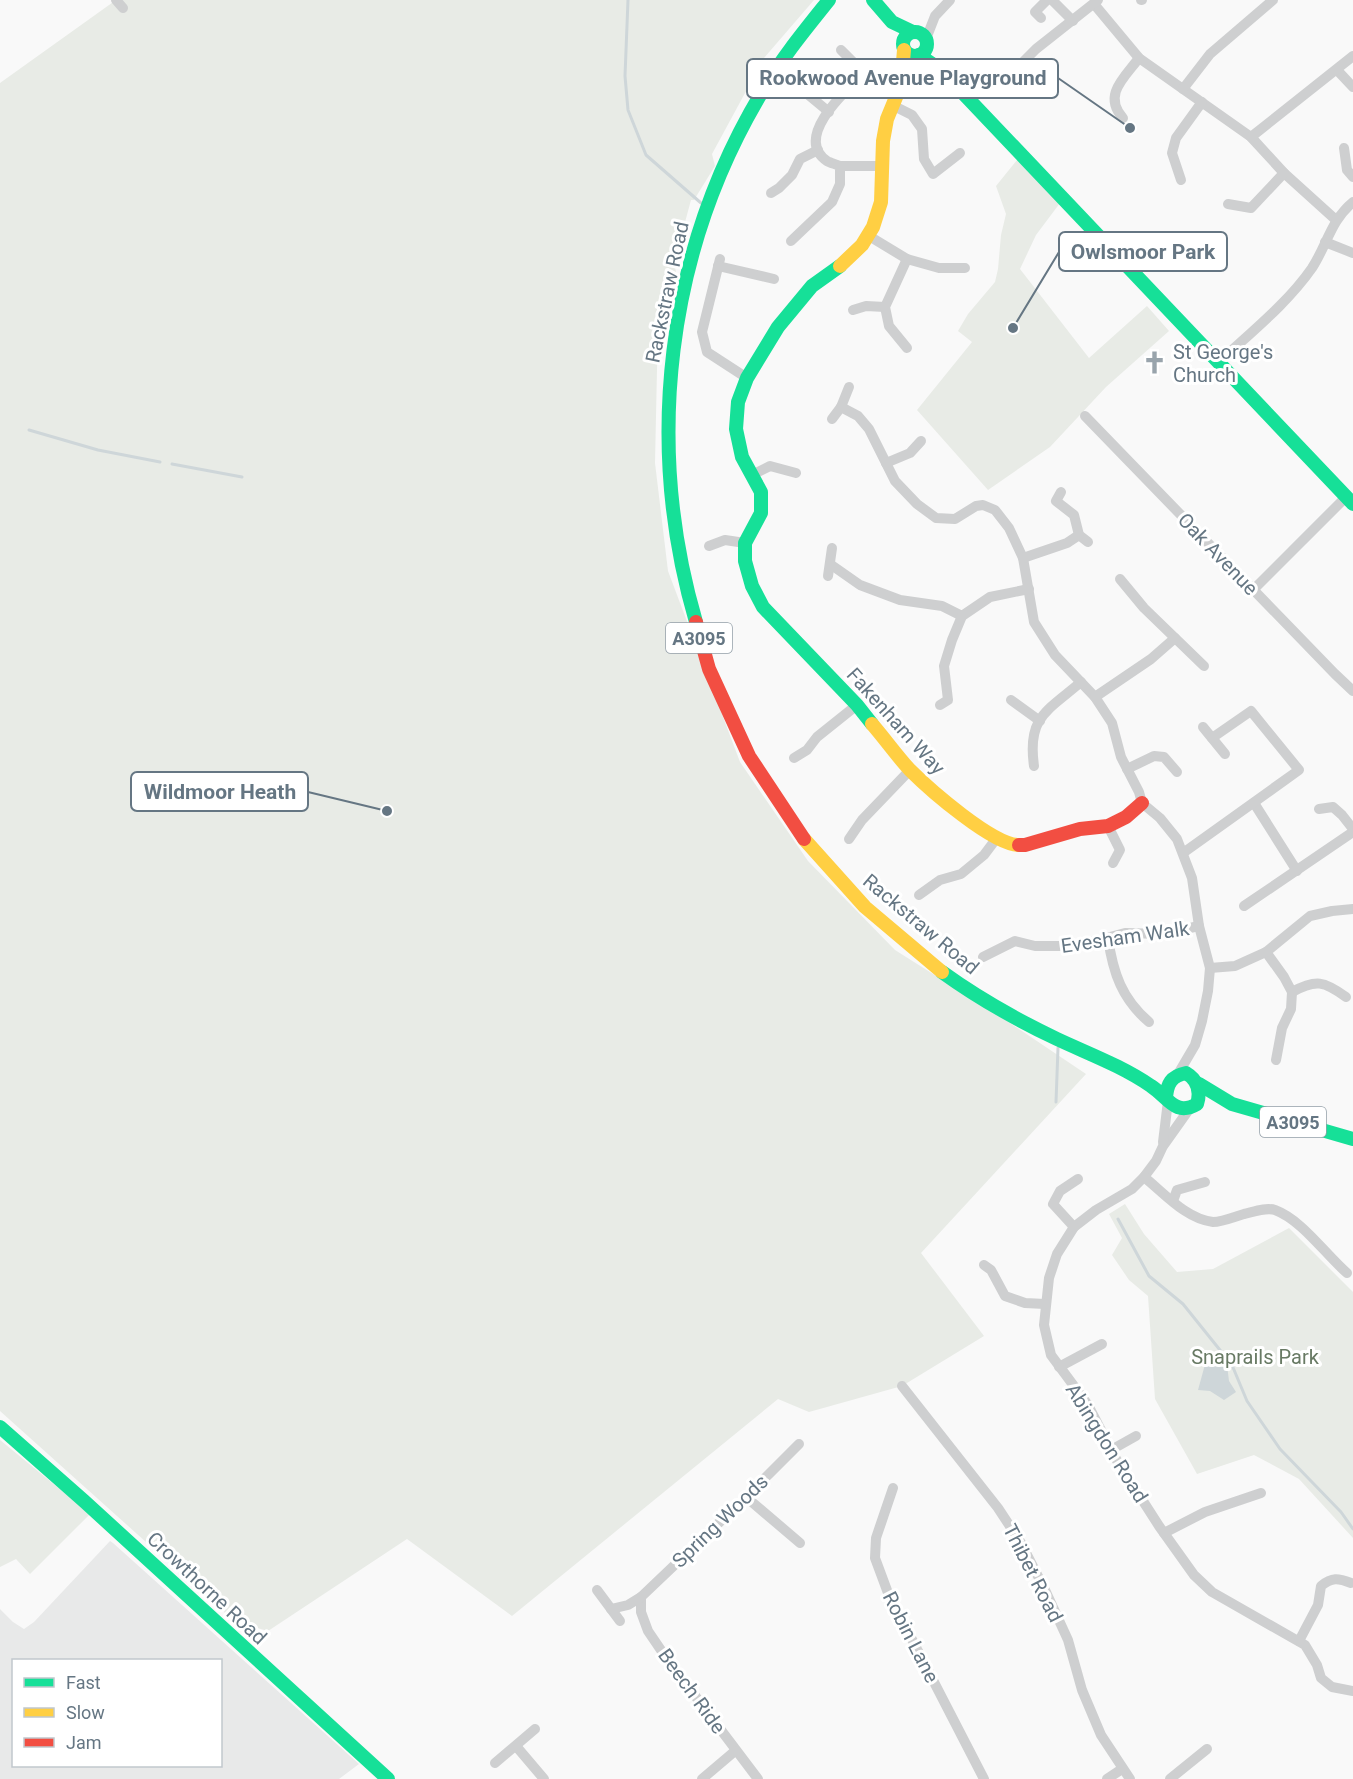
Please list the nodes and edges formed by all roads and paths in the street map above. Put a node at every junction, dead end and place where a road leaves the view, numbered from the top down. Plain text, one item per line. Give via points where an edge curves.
1 (829, 0) edge
2 (873, 0) edge
3 (950, 0) edge
4 (1047, 0) edge
5 (1052, 0) edge
6 (1273, 0) edge
7 (1096, 2) edge
8 (1041, 18) dead end
9 (1073, 21) junction
10 (915, 44) junction
11 (841, 50) dead end
12 (1353, 56) edge
13 (1139, 58) junction
14 (1337, 70) junction
15 (1013, 72) dead end
16 (1353, 87) edge
17 (800, 88) dead end
18 (1183, 88) junction
19 (1202, 102) junction
20 (894, 106) junction
21 (829, 112) junction
22 (1123, 118) dead end
23 (1251, 137) junction
24 (1344, 148) dead end
25 (818, 150) junction
26 (960, 153) dead end
27 (840, 166) junction
28 (881, 166) junction
29 (1284, 172) junction
30 (1353, 177) edge
31 (1181, 180) dead end
32 (771, 193) dead end
33 (1353, 202) edge
34 (1228, 204) dead end
35 (1336, 220) junction
36 (869, 236) junction
37 (791, 241) dead end
38 (1325, 242) junction
39 (1353, 253) edge
40 (907, 259) junction
41 (964, 268) dead end
42 (774, 279) dead end
43 (885, 307) junction
44 (853, 310) dead end
45 (907, 348) dead end
46 (1218, 363) junction
47 (747, 378) junction
48 (849, 387) dead end
49 (841, 407) junction
50 (1086, 416) dead end
51 (832, 419) dead end
52 (921, 441) dead end
53 (886, 463) junction
54 (796, 473) dead end
55 (752, 475) junction
56 (1061, 492) dead end
57 (1350, 501) edge
58 (745, 543) junction
59 (709, 546) dead end
60 (832, 548) dead end
61 (1023, 558) junction
62 (830, 564) junction
63 (828, 576) dead end
64 (1120, 579) dead end
65 (1029, 589) junction
66 (1253, 590) junction
67 (962, 616) junction
68 (1175, 638) junction
69 (1204, 666) dead end
70 (1081, 682) junction
71 (1353, 691) edge
72 (1095, 697) junction
73 (1011, 700) dead end
74 (857, 705) junction
75 (940, 705) dead end
76 (1040, 721) junction
77 (1203, 727) dead end
78 (1212, 738) junction
79 (1225, 754) dead end
80 (794, 758) dead end
81 (1034, 766) dead end
82 (1127, 769) junction
83 (910, 770) junction
84 (1177, 772) dead end
85 (1254, 802) junction
86 (1142, 803) junction
87 (1319, 809) dead end
88 (1108, 826) junction
89 (1353, 831) edge
90 (849, 839) dead end
91 (996, 839) junction
92 (1183, 852) junction
93 (1113, 863) dead end
94 (1297, 871) junction
95 (919, 895) dead end
96 (1245, 906) dead end
97 (1353, 909) edge
98 (1199, 926) junction
99 (1108, 938) junction
100 (1266, 952) junction
101 (983, 957) dead end
102 (1209, 968) junction
103 (1292, 992) junction
104 (1346, 997) dead end
105 (1149, 1022) dead end
106 (1195, 1045) junction
107 (1276, 1060) dead end
108 (1131, 1073) junction
109 (1175, 1076) junction
110 (1197, 1082) junction
111 (1167, 1100) junction
112 (1232, 1104) junction
113 (1192, 1106) junction
114 (1353, 1139) edge
115 (1163, 1146) junction
116 (1144, 1177) junction
117 (1078, 1179) dead end
118 (1205, 1182) dead end
119 (1173, 1201) junction
120 (1074, 1227) junction
121 (984, 1265) dead end
122 (1347, 1273) dead end
123 (1045, 1304) junction
124 (1102, 1344) dead end
125 (1059, 1367) junction
126 (902, 1386) dead end
127 (0, 1427) edge
128 (1136, 1436) dead end
129 (799, 1444) dead end
130 (1111, 1450) junction
131 (892, 1488) dead end
132 (1262, 1493) dead end
133 (746, 1497) junction
134 (1164, 1533) junction
135 (800, 1543) dead end
136 (1351, 1584) dead end
137 (597, 1590) dead end
138 (641, 1597) junction
139 (628, 1605) junction
140 (611, 1609) junction
141 (640, 1612) junction
142 (620, 1621) dead end
143 (1299, 1641) junction
144 (1353, 1691) edge
145 (535, 1729) dead end
146 (516, 1746) junction
147 (1207, 1749) dead end
148 (735, 1751) junction
149 (495, 1763) dead end
150 (1122, 1769) junction
151 (388, 1779) edge
152 (544, 1779) edge
153 (702, 1779) edge
154 (758, 1779) edge
155 (984, 1779) edge
156 (1107, 1779) edge
157 (1130, 1779) edge
158 (1170, 1779) edge

1 - 108 street, Rackstraw Road / A3095 via 781,62 745,121 709,201 689,264 671,356 667,431 672,511 689,603 720,697 751,759 798,831 848,890 909,945 969,990 1035,1028
2 - 10 street
3 - 10 street
4 - 8 street via 1035,12
5 - 9 street
6 - 18 street via 1210,54
7 - 9 street
7 - 13 street
9 - 15 street
10 - 20 street
10 - 46 street
11 - 21 street via 854,63 859,78
12 - 14 street
13 - 18 street
13 - 22 street via 1116,89 1115,109
14 - 16 street
14 - 23 street
17 - 21 street
18 - 19 street
19 - 23 street
19 - 31 street via 1176,138 1172,153
20 - 26 street via 912,116 922,129 924,159 933,174
20 - 28 street via 887,119
21 - 25 street via 816,134
23 - 29 street
24 - 30 street via 1347,170
25 - 27 street via 826,160
25 - 32 street via 800,159 792,175
27 - 28 street
27 - 37 street via 840,184 832,202
28 - 36 street via 881,202
29 - 34 street via 1251,208
29 - 35 street
33 - 35 street
35 - 38 street
36 - 40 street
36 - 47 street via 839,267 812,286 778,327
38 - 39 street
38 - 46 street via 1311,269 1295,288
40 - 41 street via 939,268
40 - 43 street
42 - 47 street via 719,262 702,332 707,352
43 - 44 street
43 - 45 street via 889,326
46 - 57 street
47 - 55 street via 738,402 736,429 742,458
48 - 49 street
49 - 51 street
49 - 53 street via 858,416 869,429
50 - 66 street, Oak Avenue
52 - 53 street via 910,453
53 - 61 street via 895,481 936,518 955,519 983,505 994,510 1009,528
54 - 55 street via 770,466
55 - 58 street via 761,492 761,513
56 - 61 street via 1056,501 1074,515 1083,538
57 - 66 street
58 - 59 street via 725,540
58 - 74 street, Fakenham Way via 752,586 763,607
60 - 62 street
61 - 65 street
62 - 63 street
62 - 67 street via 860,585 900,600 942,606
64 - 68 street
65 - 67 street via 990,597
65 - 70 street via 1034,622 1055,656
66 - 71 street, Oak Avenue
67 - 75 street via 944,666 948,700
68 - 69 street
68 - 72 street
70 - 72 street
70 - 76 street via 1044,713
72 - 82 street via 1112,723
73 - 76 street
74 - 80 street
74 - 83 street, Fakenham Way
76 - 81 street via 1031,746
77 - 78 street
78 - 79 street
78 - 85 street via 1251,711 1299,771
82 - 84 street via 1154,756 1164,757
82 - 86 street
83 - 90 street
83 - 91 street, Fakenham Way
85 - 92 street
85 - 94 street
86 - 88 street, Fakenham Way
86 - 92 street via 1168,826
87 - 89 street via 1333,807
88 - 91 street, Fakenham Way via 1080,829 1025,845
88 - 93 street via 1120,850
89 - 94 street
91 - 95 street via 961,874 940,880
92 - 98 street via 1192,878
94 - 96 street
97 - 100 street via 1310,916
98 - 99 street, Evesham Walk via 1162,934 1125,933
98 - 102 street
99 - 101 street, Evesham Walk via 1053,947 1015,941
99 - 105 street via 1117,980 1125,996
100 - 102 street via 1234,966
100 - 103 street
102 - 106 street via 1208,991
103 - 104 street via 1320,983
103 - 107 street via 1291,1010 1282,1028
106 - 109 street
106 - 110 street
108 - 109 street, Rackstraw Road / A3095
108 - 111 street, Rackstraw Road / A3095
109 - 110 street via 1187,1074
109 - 111 street via 1166,1088
110 - 112 street, A3095
110 - 113 street via 1200,1097
111 - 113 street via 1178,1108
111 - 115 street, Abingdon Road
112 - 113 street, A3095
112 - 114 street, A3095
113 - 115 street, Abingdon Road
115 - 116 street, Abingdon Road
116 - 119 street
116 - 120 street, Abingdon Road
117 - 120 street via 1065,1186 1053,1204
118 - 119 street via 1177,1190
119 - 122 street via 1194,1217 1214,1222 1272,1209 1304,1230
120 - 123 street, Abingdon Road via 1057,1254
121 - 123 street via 1005,1296
123 - 125 street, Abingdon Road via 1044,1325 1051,1356
124 - 125 street
125 - 130 street, Abingdon Road via 1088,1406
126 - 150 street, Thibet Road via 1021,1543 1068,1640 1082,1690 1101,1735
127 - 151 street, Crowthorne Road
128 - 130 street
129 - 133 street, Spring Woods
130 - 134 street, Abingdon Road
131 - 155 street, Robin Lane via 876,1538 875,1558 888,1593
132 - 134 street via 1205,1512
133 - 135 street
133 - 138 street, Spring Woods
134 - 143 street, Abingdon Road via 1194,1575 1212,1592
136 - 143 street via 1339,1578 1329,1579 1321,1586 1318,1605
137 - 140 street
138 - 139 street, Spring Woods
138 - 141 street
139 - 140 street, Spring Woods
139 - 141 street
140 - 142 street
141 - 148 street, Beech Ride via 665,1656
143 - 144 street, Abingdon Road via 1305,1644 1321,1678 1332,1687
145 - 146 street
146 - 149 street
146 - 152 street
147 - 158 street
148 - 153 street
148 - 154 street, Beech Ride
150 - 156 street
150 - 157 street, Thibet Road

